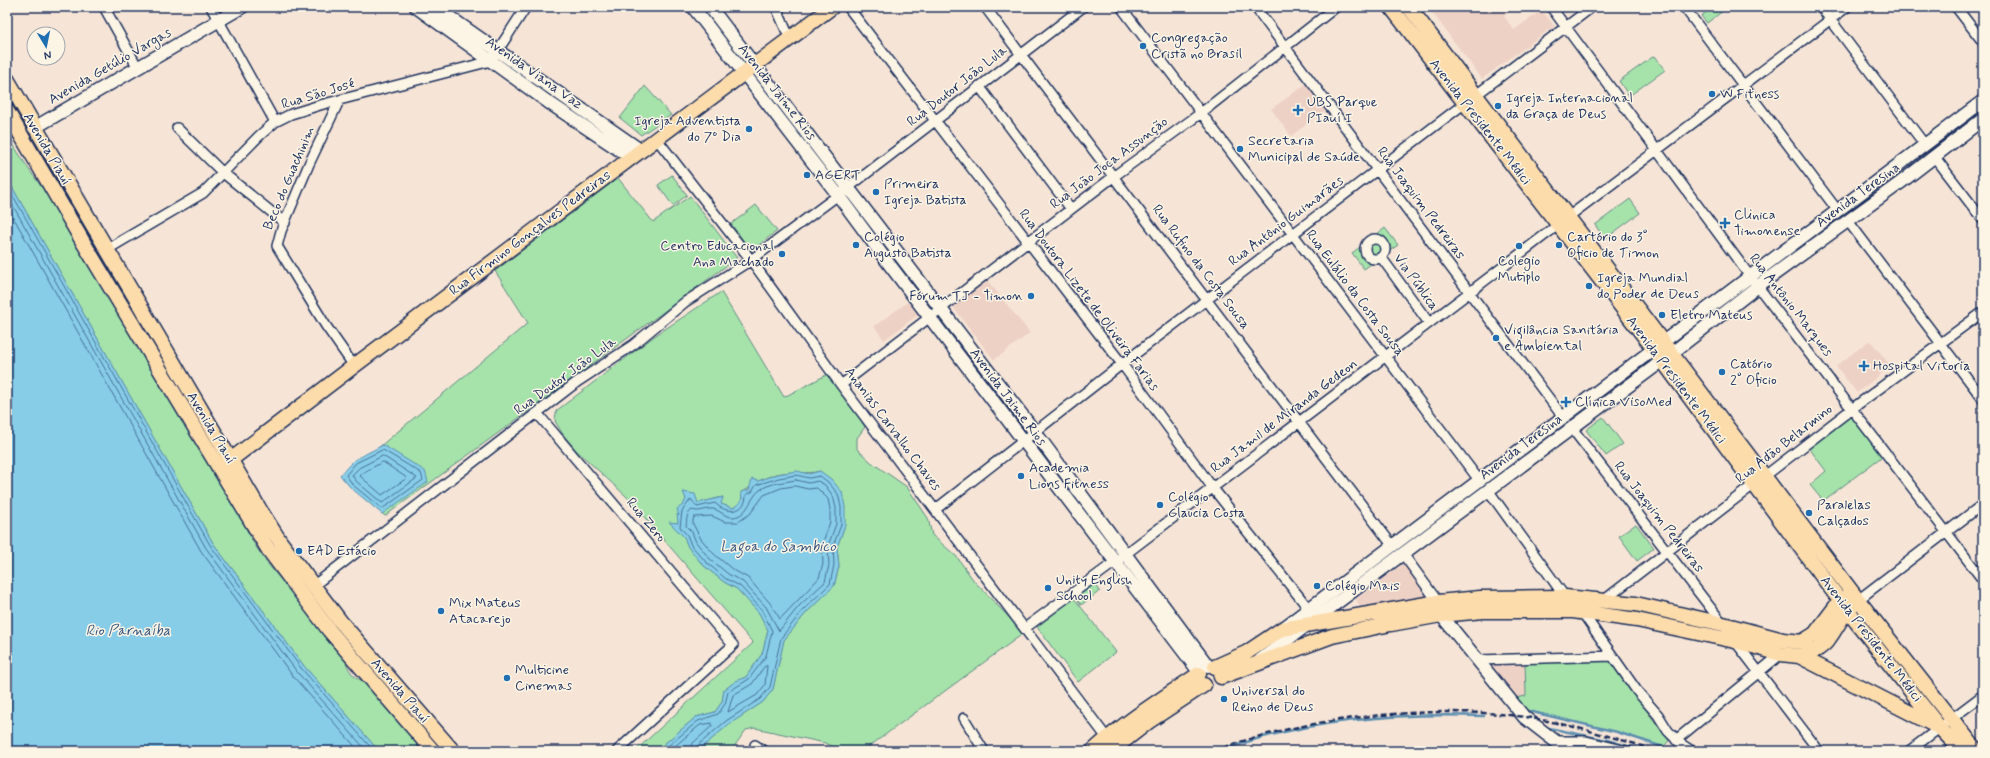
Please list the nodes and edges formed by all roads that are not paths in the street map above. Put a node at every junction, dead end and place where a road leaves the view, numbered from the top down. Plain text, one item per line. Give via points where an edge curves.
1 (104, 7) edge
2 (211, 7) edge
3 (242, 7) edge
4 (435, 7) edge
5 (526, 7) edge
6 (710, 7) edge
7 (776, 7) edge
8 (832, 7) edge
9 (848, 7) edge
10 (986, 7) edge
11 (1083, 7) edge
12 (1121, 7) edge
13 (1255, 7) edge
14 (1336, 7) edge
15 (1391, 7) edge
16 (1409, 7) edge
17 (1551, 7) edge
18 (1592, 7) edge
19 (1684, 7) edge
20 (1821, 7) edge
21 (1847, 7) edge
22 (1956, 7) edge
23 (694, 8) edge
24 (421, 9) edge
25 (1420, 20) junction
26 (1830, 20) junction
27 (218, 21) junction
28 (1566, 27) junction
29 (1408, 29) junction
30 (790, 39) junction
31 (1983, 42) edge
32 (1285, 47) junction
33 (1021, 54) junction
34 (494, 56) junction
35 (755, 64) junction
36 (138, 68) junction
37 (743, 73) junction
38 (7, 79) edge
39 (1743, 85) junction
40 (979, 86) junction
41 (555, 91) junction
42 (1470, 99) junction
43 (339, 101) junction
44 (1983, 101) edge
45 (548, 102) junction
46 (7, 111) edge
47 (1201, 113) junction
48 (1959, 119) junction
49 (1983, 119) edge
50 (935, 121) junction
51 (275, 122) junction
52 (7, 126) edge
53 (34, 128) junction
54 (177, 128) dead end
55 (802, 128) junction
56 (1968, 130) junction
57 (791, 135) junction
58 (656, 138) junction
59 (1925, 145) junction
60 (1658, 149) junction
61 (635, 154) junction
62 (1934, 156) junction
63 (1378, 169) junction
64 (1890, 171) junction
65 (222, 172) junction
66 (1113, 177) junction
67 (46, 178) junction
68 (1900, 183) junction
69 (849, 187) junction
70 (838, 195) junction
71 (1071, 209) junction
72 (1838, 211) junction
73 (1983, 220) edge
74 (1563, 221) junction
75 (1848, 221) junction
76 (285, 223) junction
77 (1293, 234) junction
78 (1028, 242) junction
79 (106, 250) junction
80 (896, 252) junction
81 (1381, 257) dead end
82 (751, 260) junction
83 (886, 260) junction
84 (1750, 276) junction
85 (1758, 286) junction
86 (1470, 291) junction
87 (1206, 299) junction
88 (941, 309) junction
89 (1983, 312) edge
90 (930, 318) junction
91 (1429, 323) junction
92 (1941, 343) junction
93 (1663, 351) junction
94 (1385, 356) junction
95 (1122, 364) junction
96 (354, 366) junction
97 (842, 385) junction
98 (1983, 399) edge
99 (1853, 408) junction
100 (537, 413) junction
101 (1563, 417) junction
102 (1300, 422) junction
103 (1571, 427) junction
104 (1035, 432) junction
105 (1024, 442) junction
106 (1512, 455) junction
107 (230, 460) junction
108 (1521, 466) junction
109 (219, 469) junction
110 (1479, 480) junction
111 (1759, 480) junction
112 (1212, 487) junction
113 (1488, 490) junction
114 (1983, 504) edge
115 (936, 509) junction
116 (254, 514) junction
117 (1425, 521) junction
118 (1433, 531) junction
119 (1947, 532) junction
120 (1392, 545) junction
121 (1667, 550) junction
122 (1126, 553) junction
123 (1403, 554) junction
124 (1115, 562) junction
125 (1983, 580) edge
126 (313, 586) junction
127 (1566, 596) junction
128 (1855, 596) junction
129 (1603, 601) junction
130 (1844, 606) junction
131 (1309, 609) junction
132 (1439, 609) junction
133 (1582, 612) junction
134 (1390, 617) junction
135 (1308, 625) junction
136 (1025, 628) junction
137 (1282, 629) junction
138 (1730, 630) junction
139 (1781, 654) junction
140 (1613, 656) junction
141 (1799, 656) junction
142 (1478, 660) junction
143 (1249, 667) junction
144 (1208, 673) junction
145 (1760, 673) junction
146 (1983, 695) edge
147 (964, 718) dead end
148 (1951, 719) junction
149 (1940, 728) junction
150 (1676, 740) junction
151 (1554, 741) junction
152 (1109, 744) edge
153 (755, 745) dead end
154 (432, 751) edge
155 (453, 751) edge
156 (617, 751) edge
157 (764, 751) edge
158 (984, 751) edge
159 (1093, 751) edge
160 (1568, 751) edge
161 (1627, 751) edge
162 (1692, 751) edge
163 (1819, 751) edge
164 (1909, 751) edge
165 (1962, 751) edge
166 (1978, 751) edge

1 - 36 street
2 - 27 street
3 - 27 street, Avenida Getúlio Vargas
4 - 34 street, Avenida Viana Vaz
5 - 34 street
6 - 35 street, Avenida Jaime Rios
7 - 30 street
8 - 30 main road, Rua Firmino Gonçalves Pedreiras
9 - 50 street, Rua Doutora Lizete de Oliveira Farias
10 - 33 street, Rua Rufino da Costa Sousa
11 - 33 street, Rua Doutor João Lula
12 - 47 street, Rua Eulálio da Costa Sousa
13 - 32 street, Rua Joaquim Pedreiras
14 - 32 street, Rua João Joca Assunção
15 - 29 main road, Avenida Presidente Médici
16 - 25 main road, Avenida Presidente Médici
17 - 28 street, Rua Antônio Marques
18 - 28 street, Rua Antônio Guimarães
19 - 39 street
20 - 26 street
21 - 26 street, Rua Jamil de Miranda Gedeon
22 - 31 street
23 - 37 street, Avenida Jaime Rios
24 - 34 street, Avenida Viana Vaz
25 - 29 main road
25 - 42 main road, Avenida Presidente Médici
26 - 39 street, Rua Jamil de Miranda Gedeon
26 - 59 street
27 - 36 street, Avenida Getúlio Vargas
27 - 51 street
28 - 42 street, Rua Antônio Guimarães
28 - 60 street, Rua Antônio Marques
29 - 42 main road, Avenida Presidente Médici
30 - 35 main road, Rua Firmino Gonçalves Pedreiras
32 - 47 street, Rua João Joca Assunção
32 - 63 street, Rua Joaquim Pedreiras
33 - 40 street, Rua Doutor João Lula
33 - 66 street, Rua Rufino da Costa Sousa
34 - 41 street, Avenida Viana Vaz
34 - 43 street, Rua São José
34 - 45 street, Avenida Viana Vaz
35 - 37 main road, Rua Firmino Gonçalves Pedreiras
35 - 55 street, Avenida Jaime Rios
36 - 53 street, Avenida Getúlio Vargas
37 - 57 street, Avenida Jaime Rios
37 - 58 main road, Rua Firmino Gonçalves Pedreiras
38 - 53 main road, Avenida Piauí
39 - 60 street, Rua Jamil de Miranda Gedeon
39 - 72 street
40 - 50 street, Rua Doutor João Lula
40 - 71 street
41 - 45 street
41 - 61 street, Avenida Viana Vaz
42 - 63 street, Rua Antônio Guimarães
42 - 74 main road, Avenida Presidente Médici
43 - 51 street, Rua São José via 291,114
43 - 76 street, Beco do Guachinim
44 - 48 street, Avenida Teresina
45 - 61 street, Avenida Viana Vaz
46 - 67 main road, Avenida Piauí
47 - 66 street, Rua João Joca Assunção
47 - 77 street, Rua Eulálio da Costa Sousa
48 - 56 street
48 - 59 street, Avenida Teresina
49 - 56 street, Avenida Teresina
50 - 69 street, Rua Doutor João Lula
50 - 78 street, Rua Doutora Lizete de Oliveira Farias
51 - 65 street, Rua São José
52 - 67 main road via 17,143
53 - 79 main road, Avenida Piauí
54 - 65 street
55 - 57 street
55 - 69 street, Avenida Jaime Rios
56 - 62 street, Avenida Teresina
57 - 70 street, Avenida Jaime Rios
58 - 61 main road, Rua Firmino Gonçalves Pedreiras
58 - 82 street, Ananias Carvalho Chaves
59 - 64 street, Avenida Teresina
60 - 74 street, Rua Jamil de Miranda Gedeon
60 - 84 street, Rua Antônio Marques
61 - 96 main road, Rua Firmino Gonçalves Pedreiras
62 - 68 street, Avenida Teresina
62 - 73 street
63 - 77 street, Rua Antônio Guimarães
63 - 86 street, Rua Joaquim Pedreiras
64 - 68 street
64 - 72 street, Avenida Teresina
65 - 76 street
65 - 79 street, Rua São José via 196,198
66 - 71 street, Rua João Joca Assunção
66 - 87 street, Rua Rufino da Costa Sousa
67 - 109 main road, Avenida Piauí
68 - 75 street, Avenida Teresina
69 - 70 street
69 - 80 street, Avenida Jaime Rios
70 - 82 street, Rua Doutor João Lula
70 - 83 street, Avenida Jaime Rios
71 - 78 street, Rua João Joca Assunção
72 - 84 street, Avenida Teresina
74 - 86 street, Rua Jamil de Miranda Gedeon
74 - 93 main road, Avenida Presidente Médici
75 - 85 street, Avenida Teresina
75 - 92 street
76 - 96 street, Beco do Guachinim via 277,244 278,250
77 - 87 street, Rua Antônio Guimarães
77 - 94 street, Rua Eulálio da Costa Sousa
78 - 88 street, Rua João Joca Assunção
78 - 95 street, Rua Doutora Lizete de Oliveira Farias
79 - 107 main road, Avenida Piauí
80 - 83 street
80 - 88 street, Avenida Jaime Rios
81 - 91 street, Via Pública
82 - 97 street, Ananias Carvalho Chaves
82 - 100 street, Rua Doutor João Lula via 685,302 633,345 589,373
83 - 90 street, Avenida Jaime Rios
84 - 85 street, Rua Antônio Marques
84 - 93 street, Avenida Teresina
85 - 93 street, Avenida Teresina
85 - 99 street, Rua Antônio Marques
86 - 91 street, Rua Jamil de Miranda Gedeon
86 - 101 street, Rua Joaquim Pedreiras
87 - 95 street, Rua Antônio Guimarães
87 - 102 street, Rua Rufino da Costa Sousa
88 - 90 street, Rua João Joca Assunção
88 - 104 street, Avenida Jaime Rios
89 - 92 street, Rua Adão Belarmino
90 - 97 street, Rua João Joca Assunção
90 - 105 street, Avenida Jaime Rios
91 - 94 street, Rua Jamil de Miranda Gedeon
92 - 98 street
92 - 99 street, Rua Adão Belarmino
93 - 101 street, Avenida Teresina
93 - 103 street, Avenida Teresina
93 - 111 main road, Avenida Presidente Médici
94 - 102 street, Rua Jamil de Miranda Gedeon
94 - 110 street, Rua Eulálio da Costa Sousa
95 - 104 street, Rua Antônio Guimarães
95 - 112 street, Rua Doutora Lizete de Oliveira Farias
96 - 107 main road, Rua Firmino Gonçalves Pedreiras
97 - 115 street, Ananias Carvalho Chaves
99 - 111 street, Rua Adão Belarmino
99 - 119 street, Rua Antônio Marques
100 - 126 street, Rua Doutor João Lula
100 - 156 street, Rua Zero via 733,645
101 - 106 street, Avenida Teresina
102 - 112 street, Rua Jamil de Miranda Gedeon
102 - 120 street, Rua Rufino da Costa Sousa
103 - 108 street, Avenida Teresina
103 - 121 street, Rua Joaquim Pedreiras
104 - 105 street, Rua Antônio Guimarães
104 - 122 street, Avenida Jaime Rios
105 - 115 street, Rua Antônio Guimarães
105 - 124 street, Avenida Jaime Rios
106 - 108 street
106 - 110 street, Avenida Teresina
107 - 109 main road, Rua Firmino Gonçalves Pedreiras
107 - 116 main road, Avenida Piauí
108 - 113 street, Avenida Teresina
109 - 116 main road, Avenida Piauí
110 - 117 street, Avenida Teresina
111 - 121 street, Rua Adão Belarmino
111 - 128 main road, Avenida Presidente Médici
111 - 130 main road, Avenida Presidente Médici
112 - 122 street, Rua Jamil de Miranda Gedeon
112 - 131 street, Rua Doutora Lizete de Oliveira Farias
113 - 118 street, Avenida Teresina
113 - 127 street
114 - 119 street
115 - 136 street, Ananias Carvalho Chaves
116 - 126 main road, Avenida Piauí
116 - 154 main road, Avenida Piauí via 268,549 328,630
117 - 118 street
117 - 120 street, Avenida Teresina
118 - 123 street, Avenida Teresina
119 - 125 street, Rua Antônio Marques
119 - 128 street
120 - 131 street, Avenida Teresina
121 - 129 street, Rua Adão Belarmino
121 - 138 street, Rua Joaquim Pedreiras
122 - 124 street, Rua Jamil de Miranda Gedeon
122 - 144 street, Avenida Jaime Rios
123 - 132 street
123 - 135 street, Avenida Teresina
124 - 136 street, Rua Jamil de Miranda Gedeon
124 - 144 street, Avenida Jaime Rios
126 - 155 main road, Avenida Piauí via 340,621
127 - 129 main road
127 - 132 main road via 1480,598
128 - 130 main road
128 - 148 main road, Avenida Presidente Médici
129 - 138 main road via 1636,604
130 - 138 main road via 1815,634 1802,642
130 - 141 main road via 1826,643 1808,654
130 - 149 main road, Avenida Presidente Médici
131 - 137 street, Avenida Teresina
132 - 133 main road
132 - 134 main road
132 - 142 street
133 - 138 main road
133 - 140 street
134 - 135 main road
134 - 143 main road
135 - 137 main road
135 - 143 street, Avenida Teresina
136 - 152 street, Ananias Carvalho Chaves
137 - 144 main road via 1246,653
138 - 139 main road
138 - 145 street, Rua Joaquim Pedreiras
139 - 141 main road
139 - 145 street
140 - 142 street
140 - 150 street
141 - 149 main road
142 - 151 street via 1524,717
143 - 144 main road
144 - 152 main road via 1148,722
145 - 150 street
145 - 163 street, Rua Joaquim Pedreiras
146 - 148 street
147 - 158 street
148 - 149 street
148 - 166 main road, Avenida Presidente Médici
149 - 164 street
149 - 165 main road, Avenida Presidente Médici
150 - 162 street
151 - 160 street
151 - 161 street via 1586,742
152 - 159 main road
153 - 157 street

